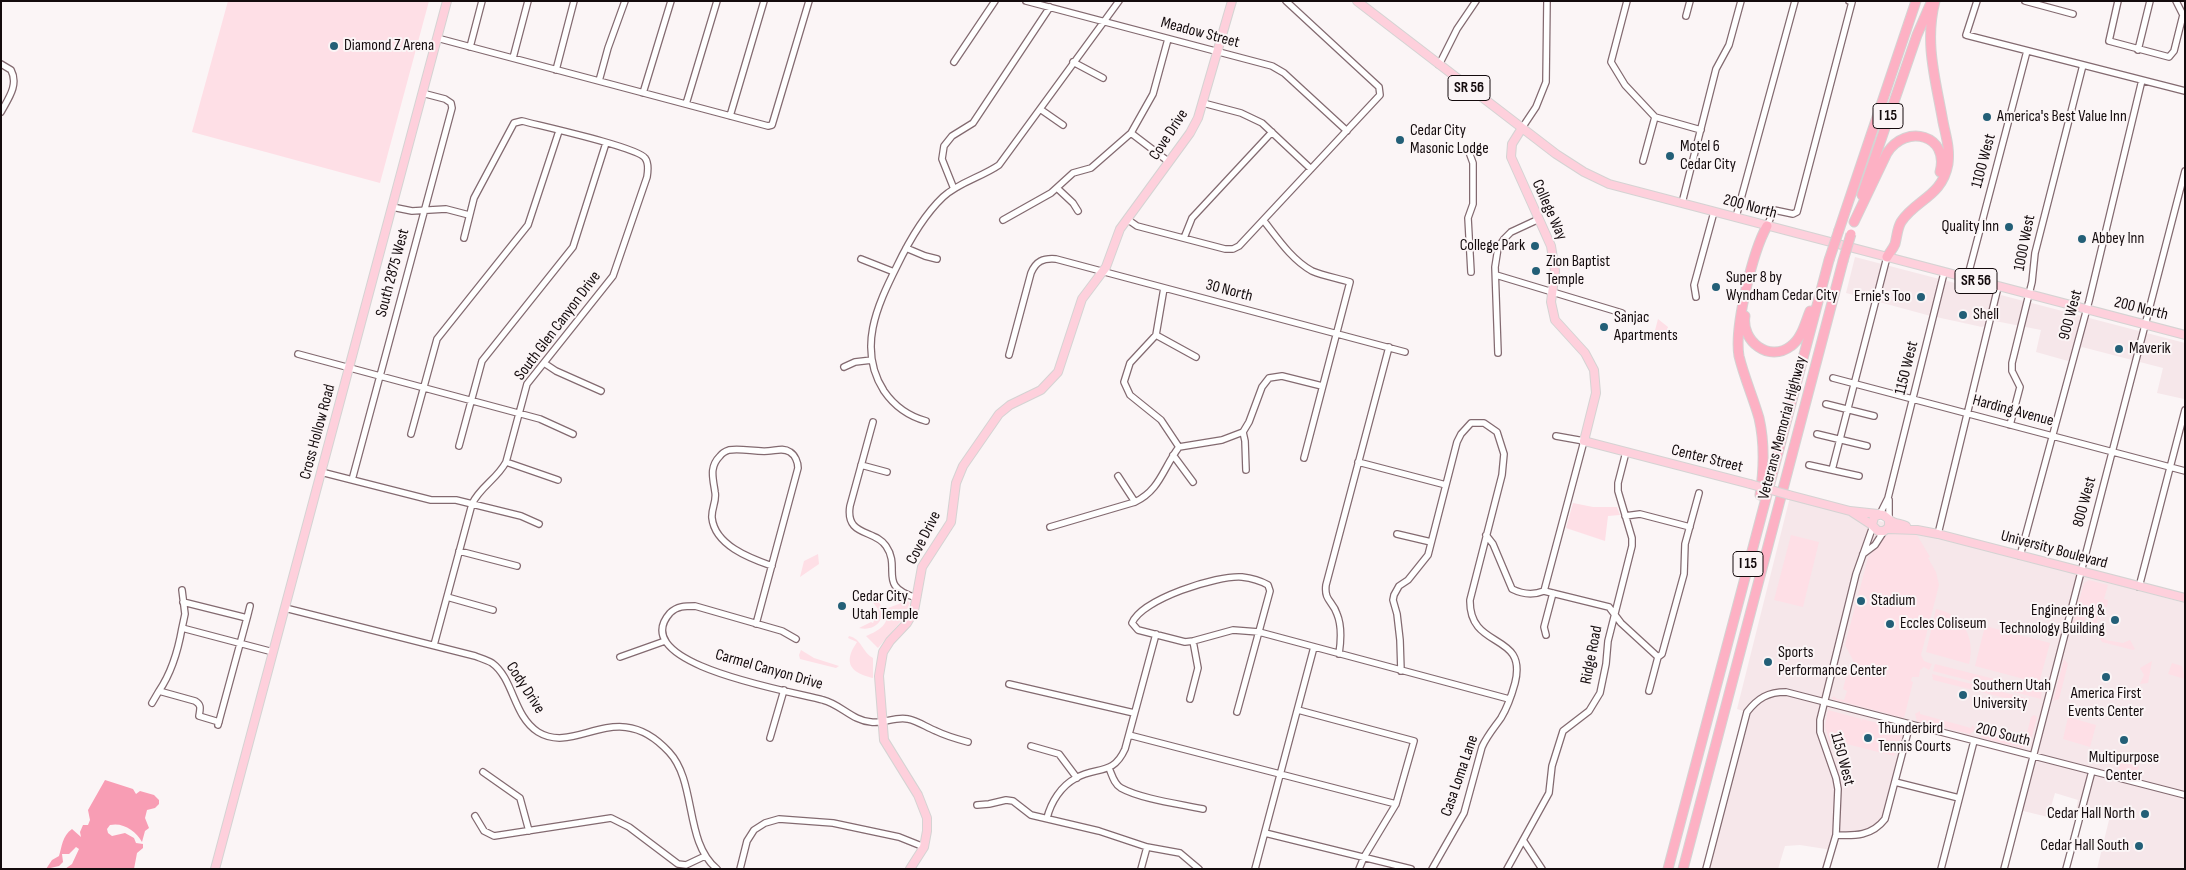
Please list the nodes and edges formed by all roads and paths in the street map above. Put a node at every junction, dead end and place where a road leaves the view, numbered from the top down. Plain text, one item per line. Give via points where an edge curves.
1 (447, 1) edge
2 (482, 1) edge
3 (528, 1) edge
4 (574, 1) edge
5 (625, 1) edge
6 (671, 1) edge
7 (717, 1) edge
8 (764, 1) edge
9 (810, 1) edge
10 (994, 1) edge
11 (1026, 1) edge
12 (1119, 1) edge
13 (1232, 1) edge
14 (1286, 1) edge
15 (1357, 1) edge
16 (1476, 1) edge
17 (1547, 1) edge
18 (1627, 1) edge
19 (1690, 1) edge
20 (1741, 1) edge
21 (1795, 1) edge
22 (1916, 1) edge
23 (1933, 1) edge
24 (1977, 1) edge
25 (2025, 1) edge
26 (2118, 1) edge
27 (2150, 1) edge
28 (2176, 1) edge
29 (1850, 2) edge
30 (1050, 8) junction
31 (2073, 14) dead end
32 (1686, 16) dead end
33 (2184, 16) edge
34 (1104, 22) junction
35 (436, 38) junction
36 (1168, 39) junction
37 (470, 47) junction
38 (2138, 50) junction
39 (1217, 51) junction
40 (2027, 51) junction
41 (513, 58) junction
42 (954, 62) dead end
43 (1073, 62) junction
44 (1, 64) edge
45 (1439, 65) junction
46 (2083, 65) junction
47 (556, 70) junction
48 (1103, 78) dead end
49 (2142, 80) junction
50 (599, 81) junction
51 (2185, 91) edge
52 (643, 93) junction
53 (422, 94) junction
54 (1203, 103) junction
55 (686, 104) junction
56 (1040, 109) junction
57 (1, 112) edge
58 (730, 116) junction
59 (1655, 117) junction
60 (1063, 125) dead end
61 (1522, 128) junction
62 (1701, 130) junction
63 (559, 131) junction
64 (1347, 131) junction
65 (1272, 132) junction
66 (1131, 133) junction
67 (606, 144) junction
68 (1469, 152) dead end
69 (1643, 161) dead end
70 (1169, 162) junction
71 (1311, 169) junction
72 (2185, 171) edge
73 (1057, 188) junction
74 (954, 189) junction
75 (1682, 203) junction
76 (392, 207) junction
77 (424, 211) junction
78 (1078, 211) dead end
79 (1714, 212) junction
80 (469, 215) junction
81 (1736, 217) junction
82 (1127, 219) junction
83 (1003, 220) dead end
84 (1539, 220) junction
85 (1264, 221) junction
86 (1854, 222) junction
87 (1767, 226) junction
88 (464, 238) dead end
89 (1184, 238) junction
90 (906, 248) junction
91 (1887, 257) junction
92 (861, 259) dead end
93 (937, 259) dead end
94 (894, 272) junction
95 (1103, 272) junction
96 (1471, 272) dead end
97 (1826, 272) junction
98 (1944, 273) junction
99 (1496, 275) junction
100 (1968, 279) junction
101 (1998, 287) junction
102 (1164, 288) junction
103 (1553, 292) junction
104 (2028, 295) junction
105 (1696, 297) dead end
106 (2086, 310) junction
107 (1622, 313) dead end
108 (2145, 324) junction
109 (1336, 334) junction
110 (1156, 335) junction
111 (2185, 335) edge
112 (1389, 347) junction
113 (1405, 352) dead end
114 (1498, 352) dead end
115 (298, 354) dead end
116 (1009, 355) dead end
117 (1196, 357) dead end
118 (872, 360) junction
119 (544, 363) junction
120 (844, 367) dead end
121 (349, 368) junction
122 (380, 376) junction
123 (1833, 378) dead end
124 (1854, 384) junction
125 (1322, 386) junction
126 (424, 388) junction
127 (601, 391) dead end
128 (1913, 399) junction
129 (471, 400) junction
130 (1826, 404) dead end
131 (1848, 409) junction
132 (2185, 410) edge
133 (519, 413) junction
134 (1968, 413) junction
135 (1874, 416) dead end
136 (926, 421) dead end
137 (872, 422) dead end
138 (2010, 424) junction
139 (1243, 432) junction
140 (411, 434) dead end
141 (573, 434) dead end
142 (1817, 434) dead end
143 (2052, 435) junction
144 (1556, 436) dead end
145 (1840, 440) junction
146 (1584, 441) junction
147 (459, 446) dead end
148 (1867, 446) dead end
149 (1179, 447) junction
150 (2112, 451) junction
151 (1626, 452) junction
152 (1173, 455) junction
153 (1304, 458) dead end
154 (506, 462) junction
155 (1358, 462) junction
156 (1809, 464) dead end
157 (861, 465) junction
158 (2171, 467) junction
159 (1246, 470) dead end
160 (1832, 470) junction
161 (2185, 471) edge
162 (321, 472) junction
163 (887, 472) dead end
164 (1118, 476) dead end
165 (1859, 476) dead end
166 (352, 480) junction
167 (558, 480) dead end
168 (1193, 482) dead end
169 (1446, 485) junction
170 (1699, 493) dead end
171 (1888, 498) junction
172 (1135, 502) junction
173 (472, 504) junction
174 (1850, 511) junction
175 (1879, 514) junction
176 (1625, 516) junction
177 (1889, 519) junction
178 (539, 524) dead end
179 (1872, 526) junction
180 (1050, 527) dead end
181 (1690, 527) junction
182 (1756, 530) junction
183 (1886, 530) junction
184 (1917, 530) junction
185 (1397, 534) dead end
186 (1938, 534) junction
187 (1486, 535) junction
188 (1431, 542) junction
189 (459, 551) junction
190 (1863, 554) junction
191 (2020, 556) junction
192 (517, 566) dead end
193 (772, 566) junction
194 (2081, 572) junction
195 (2139, 587) junction
196 (182, 590) dead end
197 (1544, 591) junction
198 (1553, 593) junction
199 (447, 597) junction
200 (917, 598) junction
201 (2185, 598) edge
202 (184, 602) junction
203 (250, 606) dead end
204 (285, 608) junction
205 (493, 610) dead end
206 (1615, 612) junction
207 (247, 618) junction
208 (756, 624) junction
209 (182, 628) junction
210 (1259, 632) junction
211 (1156, 634) junction
212 (1546, 635) dead end
213 (796, 639) dead end
214 (665, 641) junction
215 (1193, 641) junction
216 (240, 644) junction
217 (434, 645) junction
218 (1314, 647) junction
219 (273, 652) junction
220 (1339, 654) junction
221 (1658, 657) junction
222 (620, 658) dead end
223 (1402, 671) junction
224 (1009, 684) dead end
225 (784, 690) junction
226 (159, 691) junction
227 (1649, 691) dead end
228 (1190, 699) dead end
229 (1509, 699) junction
230 (1824, 702) junction
231 (152, 703) dead end
232 (1298, 710) junction
233 (1238, 712) dead end
234 (1134, 714) junction
235 (882, 722) junction
236 (1910, 724) junction
237 (1128, 735) junction
238 (770, 738) dead end
239 (968, 742) dead end
240 (1974, 742) junction
241 (1031, 746) dead end
242 (2032, 756) junction
243 (1109, 768) junction
244 (483, 772) dead end
245 (2092, 772) junction
246 (1282, 773) junction
247 (1076, 778) junction
248 (1895, 782) junction
249 (2185, 795) edge
250 (1959, 798) junction
251 (1396, 804) junction
252 (977, 805) dead end
253 (1203, 809) dead end
254 (475, 816) dead end
255 (1047, 818) junction
256 (529, 831) junction
257 (1265, 833) junction
258 (1836, 835) junction
259 (1523, 840) junction
260 (924, 847) junction
261 (1147, 847) junction
262 (705, 856) junction
263 (1364, 857) junction
264 (215, 869) edge
265 (717, 869) edge
266 (740, 869) edge
267 (910, 869) edge
268 (1141, 869) edge
269 (1198, 869) edge
270 (1255, 869) edge
271 (1359, 869) edge
272 (1411, 869) edge
273 (1432, 869) edge
274 (1507, 869) edge
275 (1542, 869) edge
276 (1668, 869) edge
277 (1683, 869) edge
278 (1706, 869) edge
279 (1826, 869) edge
280 (1941, 869) edge
281 (2004, 869) edge
282 (2066, 869) edge

1 - 35 main road, Cross Hollow Road
2 - 37 street
3 - 41 street
4 - 47 street
5 - 50 street
6 - 52 street
7 - 55 street
8 - 58 street
9 - 58 street via 772,125
10 - 42 street
11 - 30 street, Meadow Street
12 - 34 street
13 - 39 main road, Cove Drive
14 - 64 street via 1381,91
15 - 45 main road, 200 North / SR 56
16 - 45 street
17 - 61 street via 1546,82 1536,107
18 - 59 street via 1611,62 1625,85
19 - 32 street
20 - 62 street via 1729,45 1716,69
21 - 81 street
22 - 97 highway, Veterans Memorial Highway / I 15, bridge
23 - 86 highway, Veterans Memorial Highway / I 15 via 1917,35
23 - 91 highway via 1931,63 1947,141 1948,164 1932,195 1900,224
24 - 40 street via 1966,35
25 - 31 street
26 - 38 street via 2109,41
27 - 38 street
28 - 33 street
29 - 87 street via 1797,212 1774,210
30 - 34 street, Meadow Street
30 - 74 street via 973,123 952,136 944,146 942,159
33 - 38 street via 2172,55 2163,57
34 - 36 street, Meadow Street
34 - 43 street
35 - 37 street
35 - 53 main road, Cross Hollow Road
36 - 39 street, Meadow Street
36 - 66 street via 1152,94
37 - 41 street
39 - 54 main road, Cove Drive
39 - 64 street, Meadow Street via 1274,63
40 - 46 street
40 - 100 street, 1100 West
41 - 47 street
43 - 48 street
43 - 56 street
44 - 57 street via 14,75 14,85
45 - 61 main road, 200 North / SR 56
46 - 49 street
46 - 104 street, 1000 West via 2035,252
47 - 50 street
49 - 51 street
49 - 106 street, 900 West
50 - 52 street
52 - 55 street
53 - 76 main road, Cross Hollow Road
53 - 77 street, South 2875 West via 445,99 452,108
54 - 65 street via 1246,115
54 - 70 main road, Cove Drive via 1190,133
55 - 58 street
56 - 60 street
56 - 74 street via 999,164 988,173
59 - 62 street
59 - 69 street
61 - 75 main road, 200 North / SR 56 via 1568,163 1594,178
61 - 84 main road, College Way via 1512,144 1511,157
62 - 75 street
63 - 67 street
63 - 80 street via 522,121 514,123 474,198
63 - 126 street via 528,225 437,339
64 - 71 street
65 - 71 street
65 - 89 street via 1192,218
66 - 70 street
66 - 73 street via 1098,164 1074,173
67 - 119 street, South Glen Canyon Drive via 646,158 647,177 613,276
67 - 129 street via 573,247 482,361
68 - 96 street via 1473,164 1473,204 1468,218
70 - 82 main road, Cove Drive
71 - 85 street
72 - 108 street, 800 West
73 - 78 street
73 - 83 street
74 - 90 street via 937,203
75 - 79 main road, 200 North / SR 56
76 - 77 street
76 - 121 main road, Cross Hollow Road
77 - 80 street via 446,209
77 - 122 street, South 2875 West
79 - 81 main road, 200 North / SR 56
79 - 105 street via 1694,285
80 - 88 street
81 - 87 main road, 200 North / SR 56
82 - 89 street via 1137,226
82 - 95 main road, Cove Drive
84 - 99 street via 1516,229 1504,239 1496,256
84 - 103 main road, College Way via 1554,258
85 - 89 street via 1233,249
85 - 109 street via 1305,266 1350,282
86 - 91 highway via 1892,145 1912,135 1925,137 1934,144 1941,155 1939,175 1934,186 1895,223
86 - 277 highway, Veterans Memorial Highway / I 15, bridge
87 - 91 main road, 200 North / SR 56
87 - 97 highway via 1744,322 1749,339 1756,346 1777,352 1796,342
87 - 182 highway via 1759,240 1738,336 1739,355 1759,417 1763,443 1763,476
90 - 93 street
90 - 94 street
91 - 98 main road, 200 North / SR 56
91 - 124 street
92 - 94 street
94 - 118 street via 876,312 872,329
95 - 102 street, 30 North
95 - 116 street, 30 North via 1056,259 1039,261 1031,273
95 - 200 main road, Cove Drive via 1082,299 1058,372 1045,386 999,414 963,466 956,484 951,522 924,563
97 - 182 highway, Veterans Memorial Highway / I 15
98 - 100 main road, 200 North / SR 56
98 - 128 street, 1150 West
99 - 103 street
99 - 114 street
100 - 101 main road, 200 North / SR 56
101 - 104 main road, 200 North / SR 56
101 - 134 street
102 - 109 street, 30 North
102 - 110 street
103 - 107 street
103 - 146 main road, College Way via 1555,320 1585,353 1594,370 1596,393
104 - 106 main road, 200 North / SR 56
104 - 138 street, 1000 West via 2012,363 2012,371 2020,387
106 - 108 main road, 200 North / SR 56
106 - 143 street, 900 West
108 - 111 main road, 200 North / SR 56
108 - 150 street, 800 West
109 - 112 street, 30 North
109 - 125 street
110 - 117 street
110 - 149 street via 1130,363 1124,382 1130,395 1161,420
112 - 113 street, 30 North
112 - 155 street
115 - 121 street
118 - 120 street
118 - 136 street via 877,379 897,407
119 - 127 street via 556,372
119 - 133 street, South Glen Canyon Drive via 527,384
121 - 122 street
121 - 162 main road, Cross Hollow Road
122 - 126 street
122 - 166 street, South 2875 West
123 - 124 street, Harding Avenue
124 - 128 street, Harding Avenue
124 - 131 street
125 - 139 street via 1282,376 1269,378
125 - 153 street
126 - 129 street
126 - 140 street
128 - 134 street, Harding Avenue
128 - 171 street, 1150 West
129 - 133 street
129 - 147 street
130 - 131 street
131 - 135 street
131 - 145 street
132 - 158 street
133 - 141 street
133 - 154 street, South Glen Canyon Drive
134 - 138 street, Harding Avenue
134 - 186 street
137 - 157 street
138 - 143 street, Harding Avenue
139 - 149 street via 1222,440
139 - 159 street
142 - 145 street
143 - 150 street, Harding Avenue
143 - 191 street, 900 West
144 - 146 street, Center Street
145 - 148 street
145 - 160 street
146 - 151 main road, Center Street
146 - 197 street
149 - 152 street
150 - 158 street, Harding Avenue
150 - 194 street, 800 West
151 - 174 main road, Center Street, bridge
151 - 176 street, Ridge Road via 1618,483
152 - 168 street
152 - 172 street via 1152,491
154 - 167 street
154 - 173 street, South Glen Canyon Drive via 500,474 476,495
155 - 169 street
155 - 220 street via 1326,585 1326,596 1338,614
156 - 160 street
157 - 163 street
157 - 200 street via 850,506 852,522 859,530 886,545 896,587 902,593
158 - 161 street, Harding Avenue
158 - 195 street
160 - 165 street
162 - 166 street
162 - 204 main road, Cross Hollow Road
164 - 172 street
166 - 173 street via 431,500
169 - 187 street, Casa Loma Lane via 1457,442 1466,427 1471,423 1484,423 1497,432 1503,446 1504,464
169 - 188 street
170 - 181 street
171 - 175 street, 1150 West
171 - 177 street, 1150 West
172 - 180 street
173 - 178 street via 521,516
173 - 189 street, South Glen Canyon Drive
174 - 175 main road, Center Street
174 - 179 main road, Center Street
175 - 177 main road
175 - 179 main road via 1873,518
176 - 181 street via 1640,514
176 - 206 street, Ridge Road via 1632,546
177 - 183 main road
177 - 184 main road, University Boulevard
179 - 183 main road via 1878,531
179 - 190 street, 1150 West
181 - 221 street via 1685,544 1684,574 1662,654
182 - 276 highway, Veterans Memorial Highway / I 15
183 - 184 main road, University Boulevard
183 - 190 street, 1150 West
184 - 186 main road, University Boulevard
185 - 188 street
186 - 191 main road, University Boulevard
187 - 197 street via 1512,589 1521,593
187 - 229 street, Casa Loma Lane via 1470,610 1472,619 1484,634 1508,646 1512,652 1517,675
188 - 223 street via 1424,562 1394,595
189 - 192 street
189 - 199 street, South Glen Canyon Drive
190 - 230 street, 1150 West
191 - 194 main road, University Boulevard
193 - 193 street via 798,468 796,458 784,449 724,452 715,461 712,472 716,494 713,521 726,543 752,560
193 - 208 street
194 - 195 main road, University Boulevard
194 - 242 street, 800 West
195 - 201 main road, University Boulevard
196 - 202 street
197 - 198 street
198 - 206 street via 1609,607
198 - 212 street via 1544,627
199 - 205 street
199 - 217 street, South Glen Canyon Drive
200 - 235 main road, Cove Drive via 910,619 882,655 879,676
202 - 207 street
202 - 209 street
203 - 207 street
204 - 217 street, Cody Drive
204 - 219 main road, Cross Hollow Road
206 - 221 street via 1622,623
206 - 259 street, Ridge Road via 1600,693 1589,711 1563,731 1552,766 1549,793
207 - 216 street
208 - 213 street via 785,632
208 - 214 street via 695,606 683,606 672,611 666,619
209 - 216 street
209 - 226 street via 176,656
210 - 211 street via 1270,591 1268,585 1242,577 1168,594 1135,616 1132,623 1138,630
210 - 215 street via 1233,630
210 - 218 street
210 - 233 street
211 - 215 street
211 - 234 street
214 - 222 street
214 - 225 street, Carmel Canyon Drive via 677,654 724,675
215 - 228 street via 1198,668
216 - 219 street
216 - 226 street via 219,723 199,716 199,704 195,701
217 - 262 street, Cody Drive via 492,663 502,675 522,716 539,732 556,737 572,736 619,726 639,730 657,740 680,768
218 - 220 street
218 - 232 street
219 - 264 main road, Cross Hollow Road
220 - 223 street
221 - 227 street
223 - 229 street
224 - 234 street
225 - 235 street, Carmel Canyon Drive via 825,700 861,721
225 - 238 street
226 - 231 street
229 - 273 street, Casa Loma Lane via 1482,747 1464,813
230 - 236 street, 200 South
230 - 258 street, 1150 West via 1819,728 1838,789
230 - 278 street, 200 South via 1775,692 1767,694 1747,712
232 - 246 street
232 - 251 street via 1414,741
234 - 237 street
235 - 239 street, Carmel Canyon Drive via 910,719
235 - 260 main road, Cove Drive via 884,740 927,818
236 - 240 street, 200 South
236 - 248 street
237 - 243 street via 1121,758
237 - 246 street
240 - 242 street, 200 South
240 - 250 street
241 - 247 street via 1059,754
242 - 245 street, 200 South
242 - 281 street, 800 West
243 - 247 street
243 - 253 street via 1121,788
244 - 256 street via 520,798
245 - 249 street, 200 South
245 - 282 street
246 - 251 street
246 - 257 street
247 - 255 street via 1052,801
248 - 250 street
248 - 258 street via 1888,812 1880,825 1860,835
250 - 280 street
251 - 263 street
252 - 255 street via 1013,801 1032,815
254 - 256 street via 484,832 494,836
255 - 261 street
256 - 262 street via 611,818 629,827 678,864 686,865
257 - 263 street
257 - 270 street
258 - 279 street
259 - 274 street, Ridge Road
259 - 275 street
260 - 266 street via 899,837 833,823 779,819 754,830 747,841
260 - 267 main road, Cove Drive
261 - 268 street
261 - 269 street via 1180,853
262 - 265 street, Cody Drive
263 - 271 street
263 - 272 street

